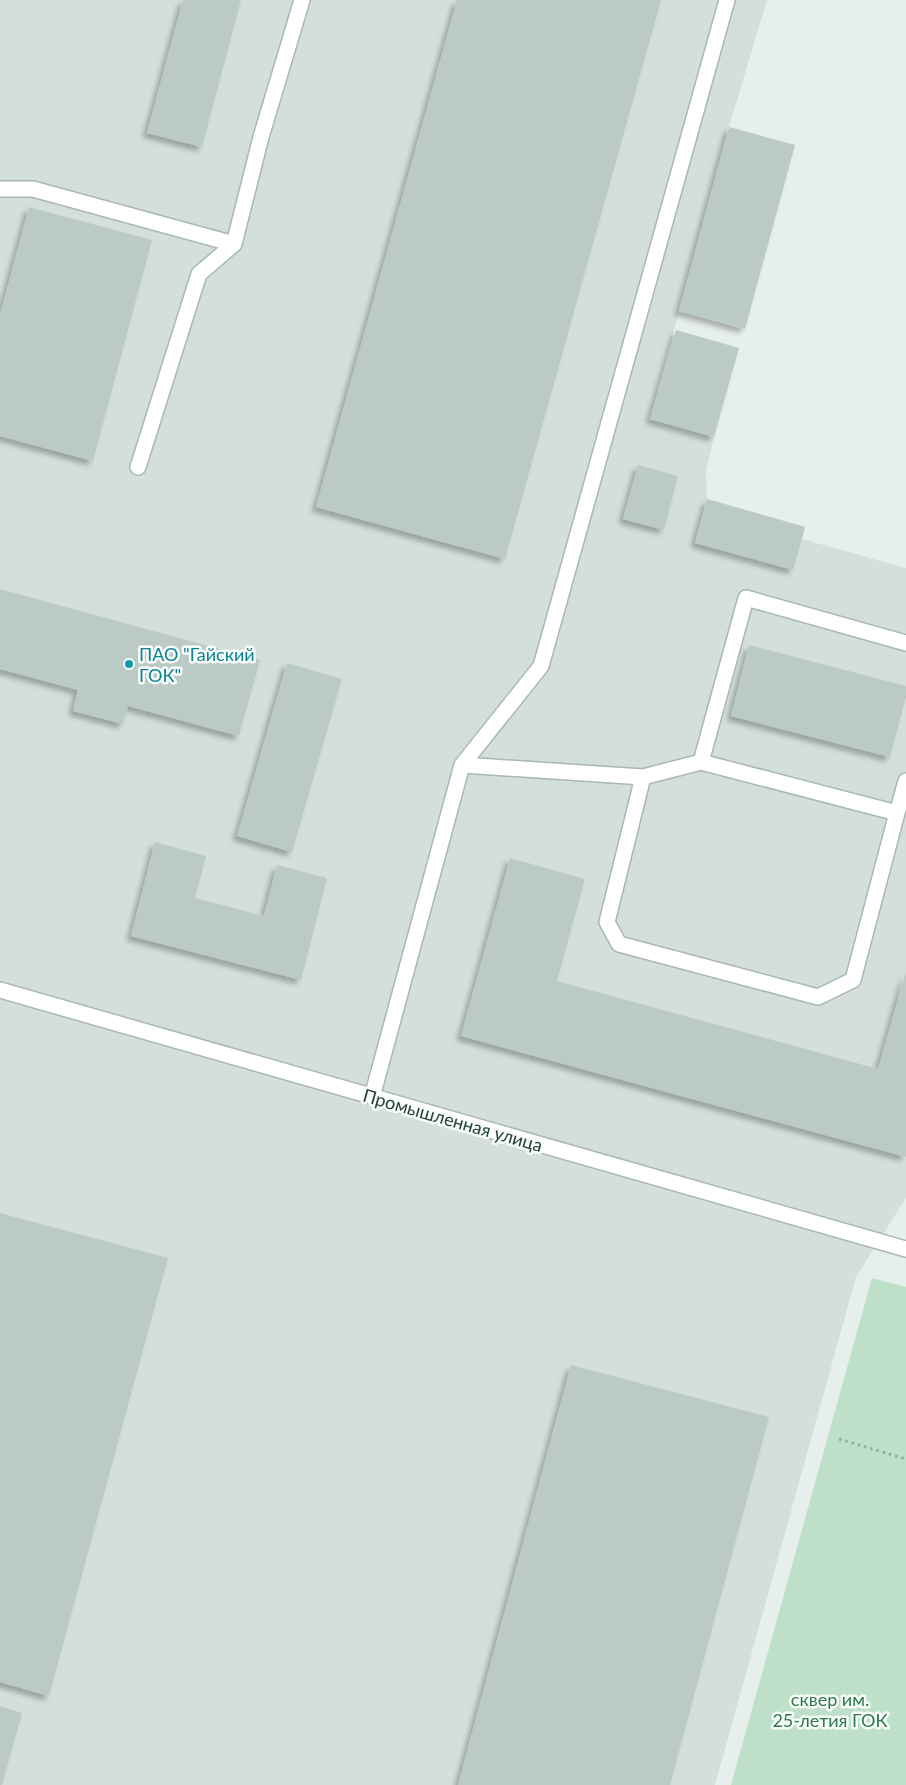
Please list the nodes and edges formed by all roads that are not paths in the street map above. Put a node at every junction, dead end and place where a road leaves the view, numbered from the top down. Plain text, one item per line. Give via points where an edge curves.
1 (302, 0) edge
2 (727, 0) edge
3 (0, 189) edge
4 (234, 244) junction
5 (138, 466) dead end
6 (906, 643) edge
7 (701, 762) junction
8 (462, 765) junction
9 (643, 777) junction
10 (906, 781) edge
11 (897, 813) junction
12 (0, 990) edge
13 (372, 1097) junction
14 (906, 1250) edge

1 - 4 street via 261,137
2 - 8 street via 541,666
3 - 4 street via 33,188
4 - 5 street via 199,274
6 - 7 street via 746,598
7 - 9 street
7 - 11 street
8 - 9 street
8 - 13 street
9 - 11 street via 606,922 619,944 818,997 852,980
10 - 11 street
12 - 13 street, Промышленная улица
13 - 14 street, Промышленная улица

